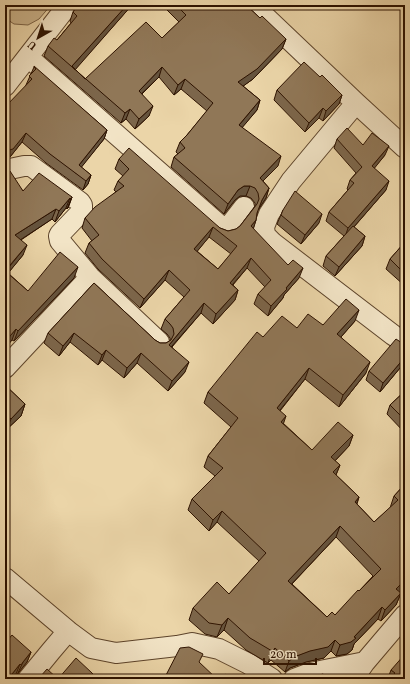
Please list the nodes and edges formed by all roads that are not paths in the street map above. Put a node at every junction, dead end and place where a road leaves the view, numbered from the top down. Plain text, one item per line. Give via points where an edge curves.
1 (68, 5) edge
2 (253, 5) edge
3 (28, 58) junction
4 (5, 86) edge
5 (356, 103) junction
6 (405, 148) edge
7 (5, 170) edge
8 (244, 207) dead end
9 (90, 277) junction
10 (159, 342) edge
11 (405, 343) edge
12 (5, 368) edge
13 (5, 578) edge
14 (405, 615) edge
15 (68, 631) junction
16 (365, 662) junction
17 (28, 679) edge
18 (272, 679) edge
19 (294, 679) edge
20 (353, 679) edge

1 - 3 street
2 - 5 street
3 - 4 street
3 - 8 street via 224,229 230,226
5 - 6 street
5 - 11 street via 290,182 269,214 264,227 266,235 273,243
7 - 9 street via 31,166 80,202 82,211 59,238
9 - 10 street
9 - 12 street
13 - 15 street
14 - 16 street
15 - 17 street
15 - 18 street via 92,648 116,653 192,643 219,649
16 - 19 street via 310,673
16 - 20 street

